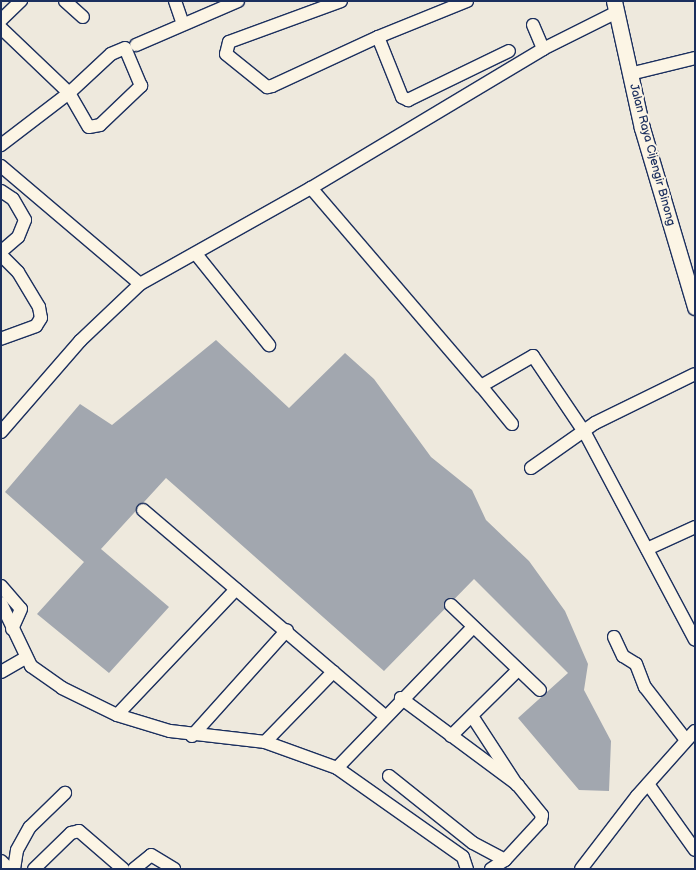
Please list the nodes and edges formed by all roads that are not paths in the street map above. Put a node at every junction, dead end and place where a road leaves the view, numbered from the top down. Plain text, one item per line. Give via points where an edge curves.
1 (20, 1) edge
2 (65, 1) edge
3 (175, 1) edge
4 (238, 1) edge
5 (467, 1) edge
6 (333, 3) edge
7 (449, 4) edge
8 (615, 7) edge
9 (83, 18) dead end
10 (1, 20) edge
11 (183, 24) junction
12 (533, 25) dead end
13 (1, 28) edge
14 (378, 37) junction
15 (136, 45) dead end
16 (543, 49) junction
17 (509, 51) dead end
18 (695, 58) edge
19 (630, 74) junction
20 (69, 93) junction
21 (1, 145) edge
22 (1, 166) edge
23 (311, 188) junction
24 (1, 191) edge
25 (1, 253) edge
26 (196, 254) junction
27 (140, 284) junction
28 (695, 308) edge
29 (1, 339) edge
30 (268, 345) dead end
31 (695, 374) edge
32 (480, 386) junction
33 (512, 424) dead end
34 (1, 432) edge
35 (585, 433) junction
36 (531, 468) dead end
37 (144, 510) dead end
38 (695, 527) edge
39 (647, 549) junction
40 (1, 586) edge
41 (236, 589) junction
42 (1, 603) edge
43 (451, 605) dead end
44 (473, 627) junction
45 (12, 629) junction
46 (287, 630) junction
47 (614, 637) dead end
48 (695, 640) edge
49 (25, 658) junction
50 (518, 670) junction
51 (1, 672) edge
52 (332, 672) junction
53 (540, 690) dead end
54 (401, 698) junction
55 (117, 715) junction
56 (384, 715) junction
57 (472, 716) junction
58 (691, 735) edge
59 (192, 736) junction
60 (452, 736) junction
61 (265, 742) junction
62 (337, 768) junction
63 (389, 776) dead end
64 (648, 784) junction
65 (518, 785) junction
66 (65, 793) dead end
67 (474, 843) junction
68 (695, 850) edge
69 (505, 860) junction
70 (1, 861) edge
71 (465, 863) edge
72 (9, 869) edge
73 (14, 869) edge
74 (34, 869) edge
75 (123, 869) edge
76 (134, 869) edge
77 (174, 869) edge
78 (491, 869) edge
79 (581, 869) edge

1 - 10 street
2 - 9 street
3 - 11 street
4 - 11 street
5 - 7 street
6 - 14 street via 228,42 226,54 267,87
7 - 14 street
8 - 16 street
8 - 19 street, Jalan Raya Cijengir Binong
11 - 15 street
12 - 16 street
13 - 20 street
14 - 17 street via 402,97 408,100
16 - 23 street
18 - 19 street
19 - 28 street, Jalan Raya Cijengir Binong
20 - 20 street via 86,124 93,128 141,86 125,48 111,54
20 - 21 street
22 - 27 street
23 - 26 street
23 - 32 street
24 - 25 street via 13,199 24,220 18,237
25 - 29 street via 18,272 39,307 41,318 36,326
26 - 27 street
26 - 30 street
27 - 34 street via 80,341
31 - 35 street via 595,423
32 - 33 street
32 - 35 street via 533,356
35 - 36 street
35 - 39 street
37 - 41 street
38 - 39 street
39 - 48 street
40 - 45 street via 22,609
41 - 46 street
41 - 55 street
42 - 45 street
43 - 44 street
44 - 50 street
44 - 54 street
45 - 49 street
46 - 52 street
46 - 59 street
47 - 58 street via 623,656 636,664 645,688
49 - 51 street
49 - 55 street via 39,674
50 - 53 street
50 - 57 street
52 - 56 street
52 - 61 street
54 - 56 street
54 - 60 street
55 - 59 street
56 - 62 street
57 - 60 street
57 - 65 street
58 - 64 street
59 - 61 street
60 - 65 street
61 - 62 street
62 - 71 street
63 - 67 street
64 - 68 street
64 - 79 street
65 - 69 street via 542,814 541,821
66 - 73 street via 30,827 17,850
67 - 69 street
67 - 71 street
69 - 78 street
70 - 72 street
74 - 75 street via 79,830
76 - 77 street via 151,855

